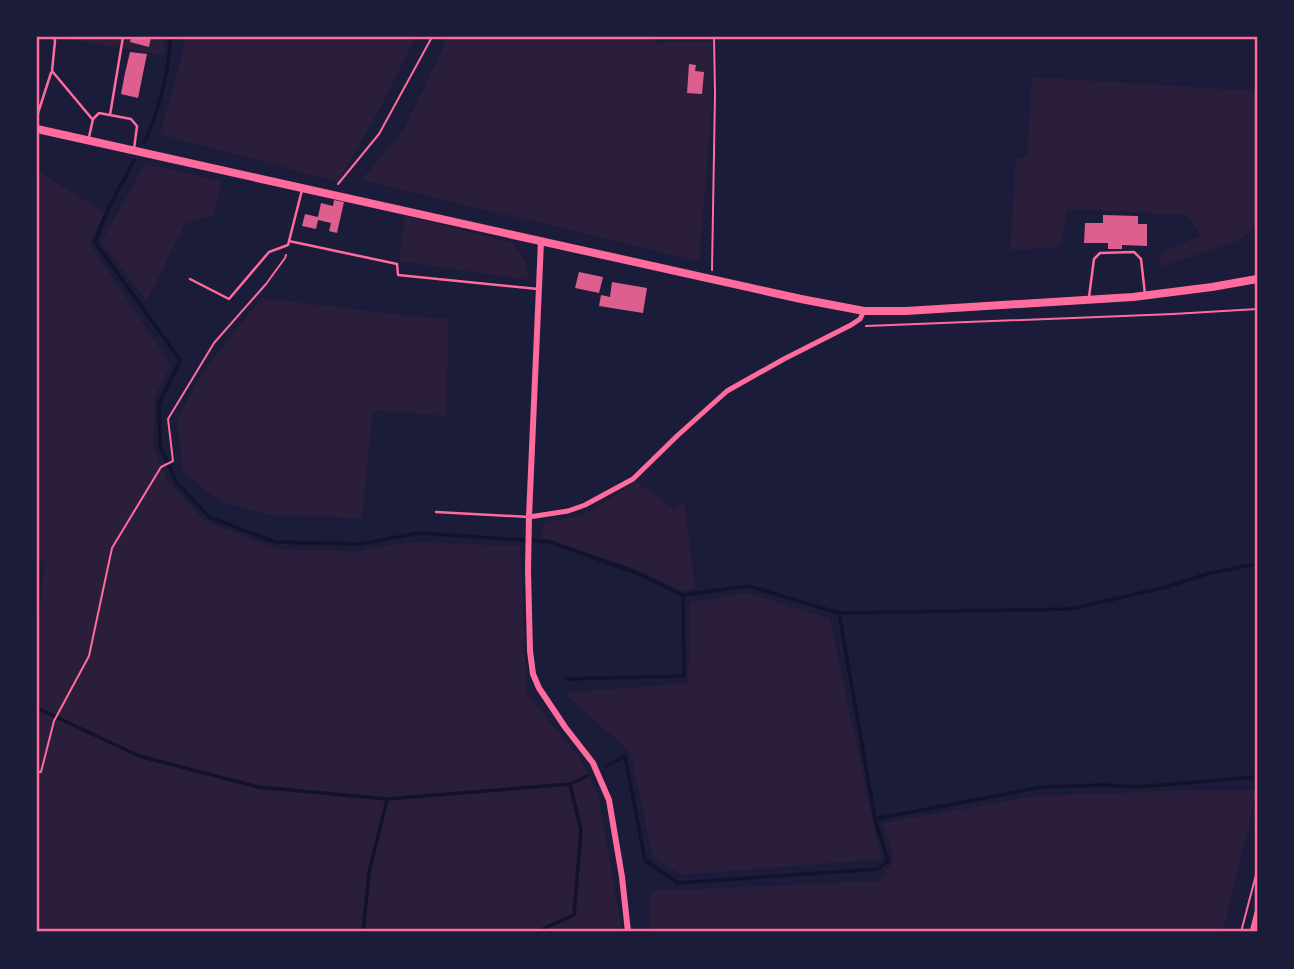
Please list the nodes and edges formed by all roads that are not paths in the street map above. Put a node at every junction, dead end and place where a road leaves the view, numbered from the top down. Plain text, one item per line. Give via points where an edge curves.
1 (54, 37) edge
2 (122, 37) edge
3 (52, 71) junction
4 (110, 115) junction
5 (37, 116) edge
6 (93, 120) junction
7 (37, 129) edge
8 (89, 140) junction
9 (134, 150) junction
10 (303, 188) junction
11 (541, 241) junction
12 (288, 243) junction
13 (190, 279) dead end
14 (1257, 279) edge
15 (538, 289) junction
16 (1146, 296) junction
17 (1088, 300) junction
18 (864, 311) junction
19 (436, 512) dead end
20 (529, 517) junction
21 (1257, 912) edge
22 (628, 932) edge
23 (1252, 932) edge

1 - 3 lane
2 - 4 lane
3 - 5 lane
3 - 6 lane
4 - 6 lane via 99,113
4 - 9 lane via 131,119 136,126
6 - 8 lane
7 - 8 main road
8 - 9 main road
9 - 10 main road
10 - 11 main road
10 - 12 lane
11 - 15 street
11 - 18 main road
12 - 13 lane via 269,252 229,299
12 - 15 lane via 397,264 398,275
14 - 16 main road
15 - 20 street
16 - 17 main road
16 - 17 lane via 1142,258 1134,252 1100,253 1094,259
17 - 18 main road
18 - 20 street via 851,325 727,391 633,479 585,505
19 - 20 lane
20 - 22 street via 533,674 550,707 593,763 609,800
21 - 23 street

